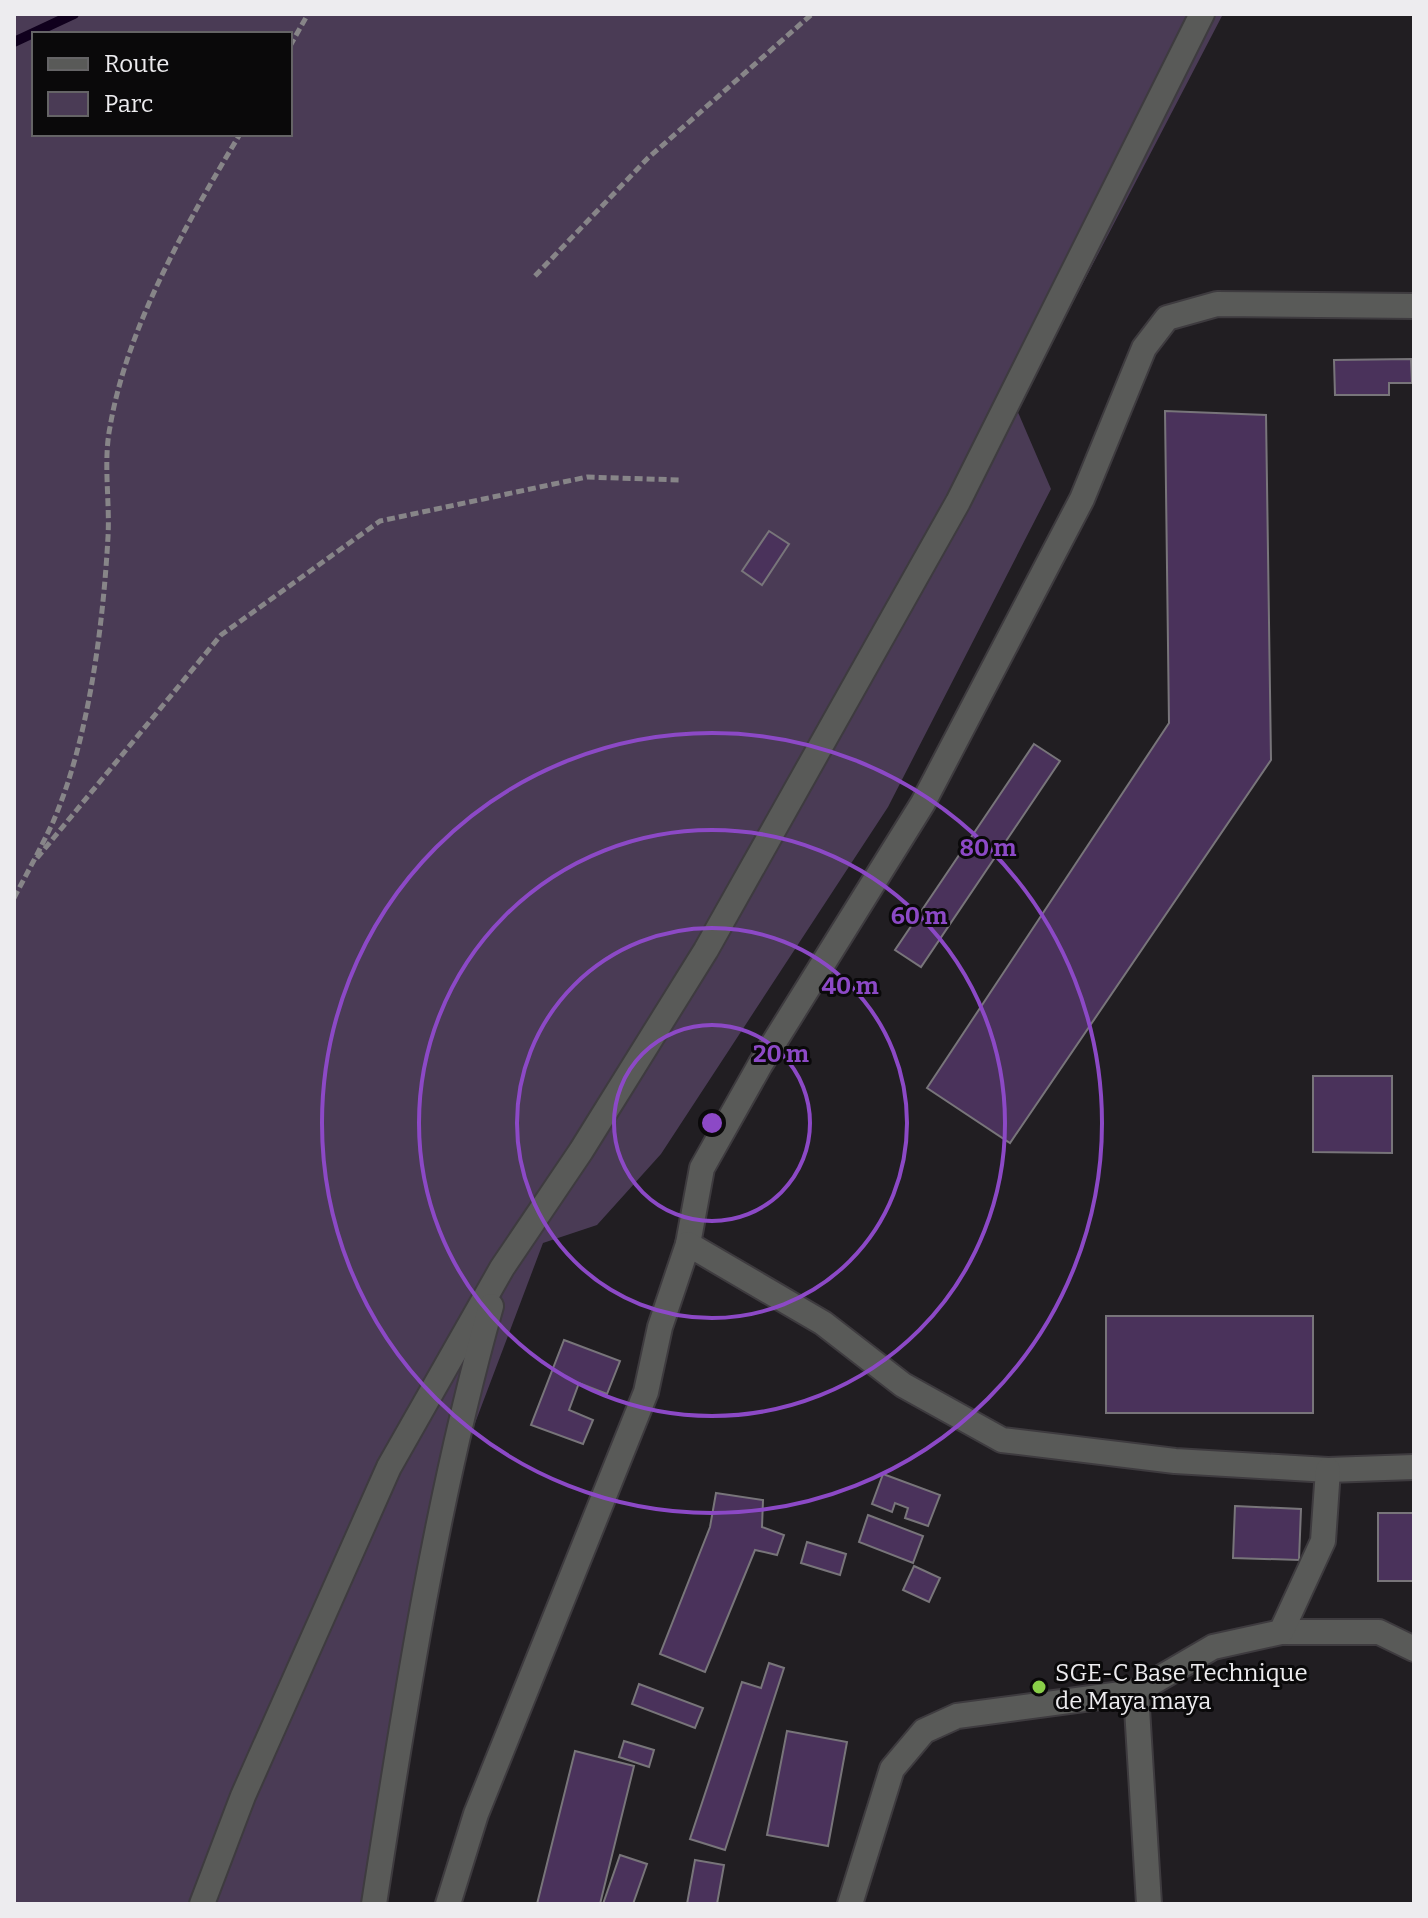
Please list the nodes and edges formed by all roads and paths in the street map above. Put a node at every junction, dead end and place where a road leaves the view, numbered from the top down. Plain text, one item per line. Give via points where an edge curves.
1 (308, 14) edge
2 (812, 14) edge
3 (1202, 14) edge
4 (292, 42) edge
5 (239, 136) edge
6 (535, 276) dead end
7 (1414, 306) edge
8 (679, 480) dead end
9 (29, 868) junction
10 (14, 898) edge
11 (688, 1244) junction
12 (502, 1268) junction
13 (1414, 1467) edge
14 (1328, 1470) junction
15 (1281, 1632) junction
16 (1414, 1649) edge
17 (1136, 1692) junction
18 (202, 1904) edge
19 (374, 1904) edge
20 (448, 1904) edge
21 (850, 1904) edge
22 (1149, 1904) edge

1 - 4 path
2 - 6 path via 648,158
3 - 12 lane via 958,502 706,950
5 - 9 path via 156,289 109,428 108,537 97,642 78,740 53,821
7 - 11 lane via 1217,304 1167,318 1144,348 1082,499 923,803 812,978 702,1168
8 - 9 path via 587,477 380,521 221,635
9 - 10 path
11 - 14 lane via 823,1323 903,1385 1002,1440 1175,1461
11 - 20 lane via 660,1327 646,1392 476,1814
12 - 18 lane via 389,1467 243,1796
12 - 19 lane via 465,1399 399,1740
13 - 14 lane
14 - 15 lane via 1323,1541
15 - 16 lane via 1379,1632
15 - 17 lane via 1213,1647
17 - 21 lane via 957,1716 924,1731 892,1769
17 - 22 lane

